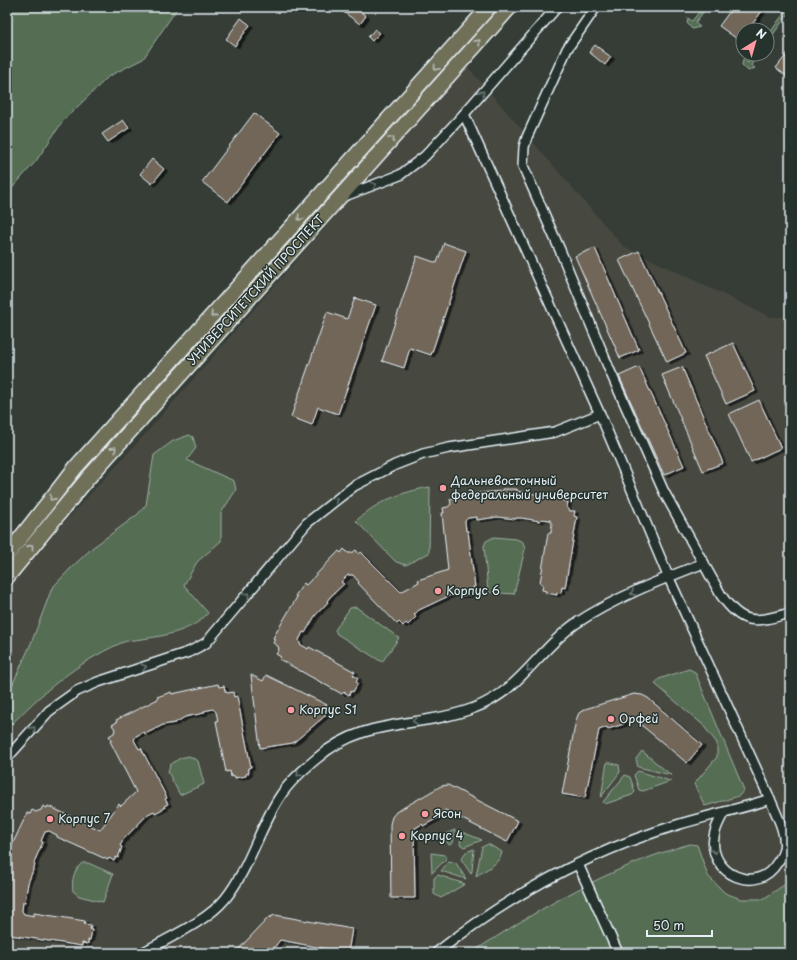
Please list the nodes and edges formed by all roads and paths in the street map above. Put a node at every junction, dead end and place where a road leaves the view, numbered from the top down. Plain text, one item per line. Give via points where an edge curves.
1 (489, 7) edge
2 (510, 7) edge
3 (557, 7) edge
4 (596, 7) edge
5 (464, 114) junction
6 (326, 189) junction
7 (338, 199) junction
8 (600, 414) junction
9 (7, 555) edge
10 (704, 563) junction
11 (668, 576) junction
12 (7, 577) edge
13 (790, 613) edge
14 (7, 758) edge
15 (770, 799) junction
16 (723, 814) junction
17 (578, 864) junction
18 (142, 953) edge
19 (436, 953) edge
20 (618, 953) edge

1 -> 6 main road, УНИВЕРСИТЕТСКИЙ ПРОСПЕКТ
7 -> 2 main road, УНИВЕРСИТЕТСКИЙ ПРОСПЕКТ
5 -> 3 street
4 - 10 street via 561,61 527,137 523,166 664,492
7 -> 5 street via 400,174 425,156
5 - 8 street
6 - 7 main road
6 -> 9 main road, УНИВЕРСИТЕТСКИЙ ПРОСПЕКТ via 76,467
12 -> 7 main road, УНИВЕРСИТЕТСКИЙ ПРОСПЕКТ via 88,478
8 - 11 street
14 -> 8 street via 49,711 77,691 189,652 206,643 307,523 354,486 394,465 423,454 554,432
10 - 11 street
10 - 13 street via 727,604 746,619 762,620
11 - 15 street
11 -> 18 street via 575,625 556,639 506,691 488,702 443,717 362,731 325,752 303,770 281,794 242,873 224,900 206,916
15 - 16 street
16 -> 15 street via 714,837 714,852 718,862 740,879 758,878 775,867 784,849 783,834
16 - 17 street via 678,825 608,850
17 - 19 street via 490,913
17 - 20 street

